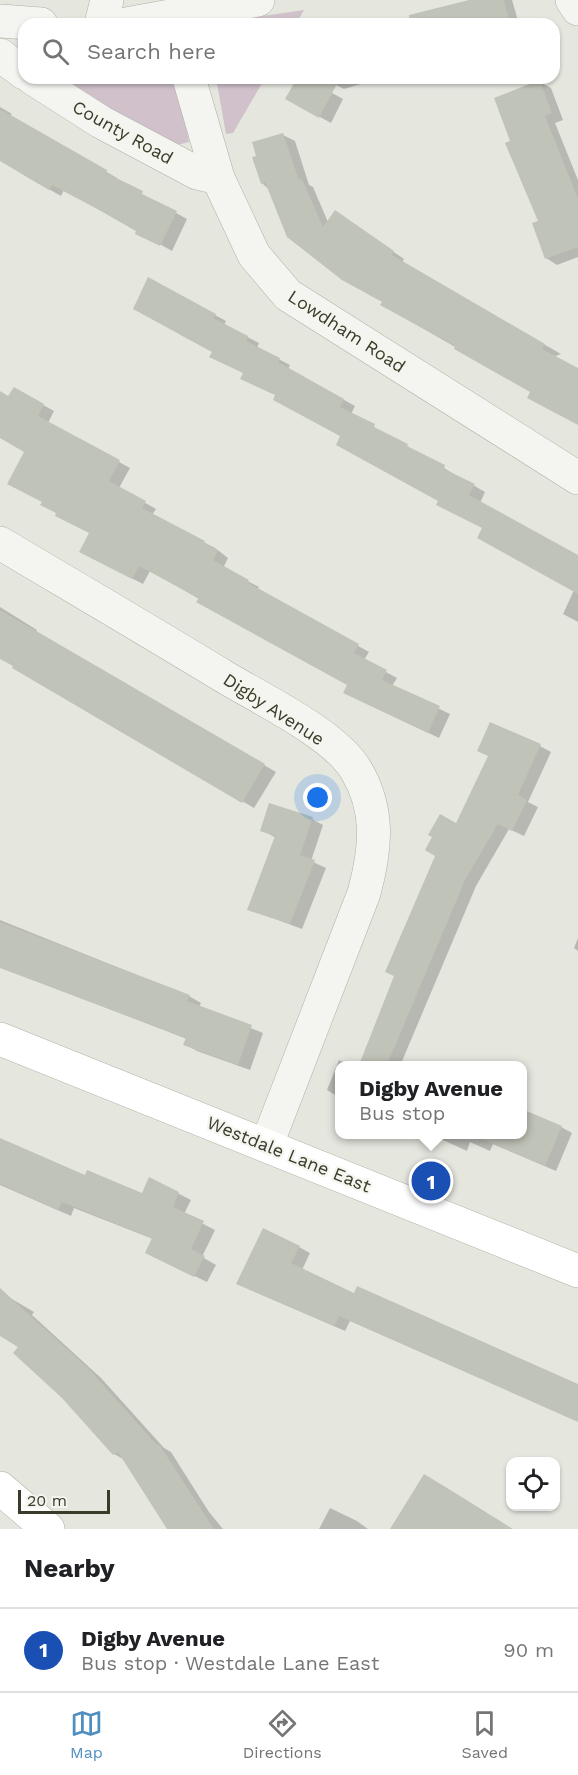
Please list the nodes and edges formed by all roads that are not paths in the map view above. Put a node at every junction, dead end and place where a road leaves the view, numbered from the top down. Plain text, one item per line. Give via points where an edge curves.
1 (107, 0) edge
2 (258, 0) edge
3 (572, 0) edge
4 (578, 9) edge
5 (102, 18) edge
6 (182, 18) edge
7 (0, 21) edge
8 (18, 22) edge
9 (0, 55) edge
10 (18, 69) edge
11 (41, 84) edge
12 (191, 84) edge
13 (218, 178) junction
14 (578, 478) edge
15 (0, 543) edge
16 (0, 1039) edge
17 (267, 1144) junction
18 (578, 1271) edge
19 (0, 1488) edge
20 (48, 1529) edge

1 - 5 street
2 - 6 street
3 - 4 street
7 - 8 street
9 - 10 street
11 - 13 street, County Road via 101,122 197,173
12 - 13 street, Lowdham Road
13 - 14 street, Lowdham Road via 254,255 288,295
15 - 17 street, Digby Avenue via 307,726 355,768 370,801 376,832 373,863 364,893
16 - 17 street, Westdale Lane East
17 - 18 street, Westdale Lane East
19 - 20 street

